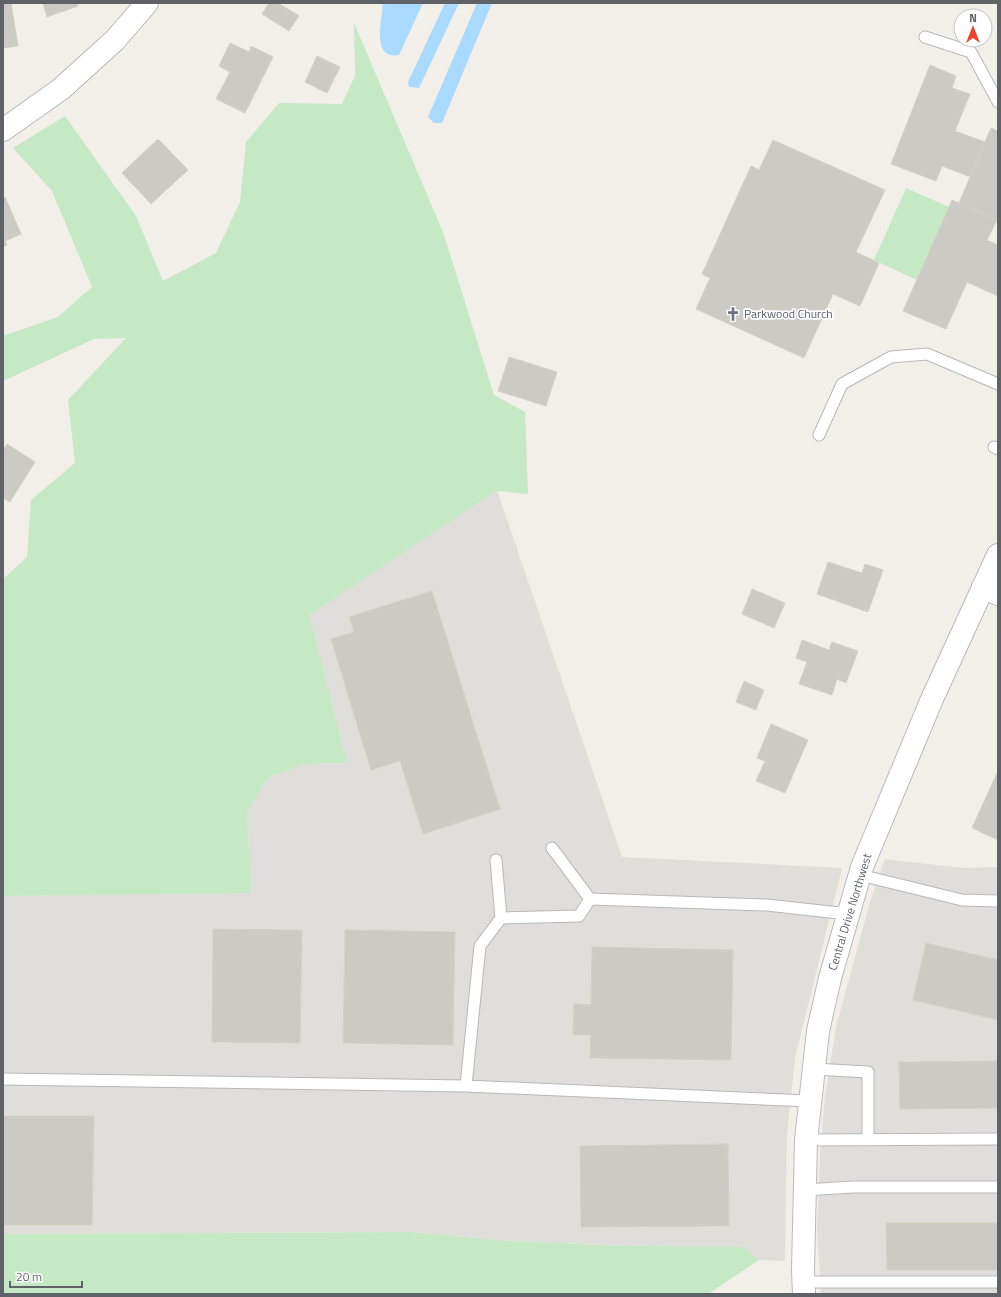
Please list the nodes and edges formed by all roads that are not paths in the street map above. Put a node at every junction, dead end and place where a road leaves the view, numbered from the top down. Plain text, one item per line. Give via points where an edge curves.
1 (148, 3) edge
2 (925, 37) dead end
3 (998, 102) edge
4 (3, 130) edge
5 (998, 384) edge
6 (820, 435) dead end
7 (998, 555) edge
8 (991, 590) edge
9 (552, 848) dead end
10 (496, 860) dead end
11 (860, 875) junction
12 (590, 899) junction
13 (998, 901) edge
14 (848, 914) junction
15 (501, 918) junction
16 (814, 1069) junction
17 (3, 1079) edge
18 (466, 1086) junction
19 (810, 1101) junction
20 (998, 1139) edge
21 (806, 1140) junction
22 (868, 1140) junction
23 (998, 1187) edge
24 (804, 1190) junction
25 (998, 1282) edge
26 (804, 1288) edge

1 - 4 street via 115,40 61,89
2 - 3 lane via 971,52
5 - 6 lane via 927,354 891,357 842,384
7 - 8 street, Central Drive Northwest
8 - 11 street, Central Drive Northwest via 932,699
9 - 12 lane
10 - 15 lane
11 - 13 lane via 962,900
11 - 14 street, Central Drive Northwest
12 - 14 lane via 767,905
12 - 15 lane via 579,916
14 - 16 street, Central Drive Northwest via 818,1031
15 - 18 lane via 480,946
16 - 19 street, Central Drive Northwest
16 - 22 lane via 868,1072
17 - 18 lane
18 - 19 lane
19 - 21 street, Central Drive Northwest
20 - 22 lane
21 - 22 lane
21 - 24 street, Central Drive Northwest
23 - 24 lane via 853,1187
24 - 26 street, Central Drive Northwest
25 - 26 lane

